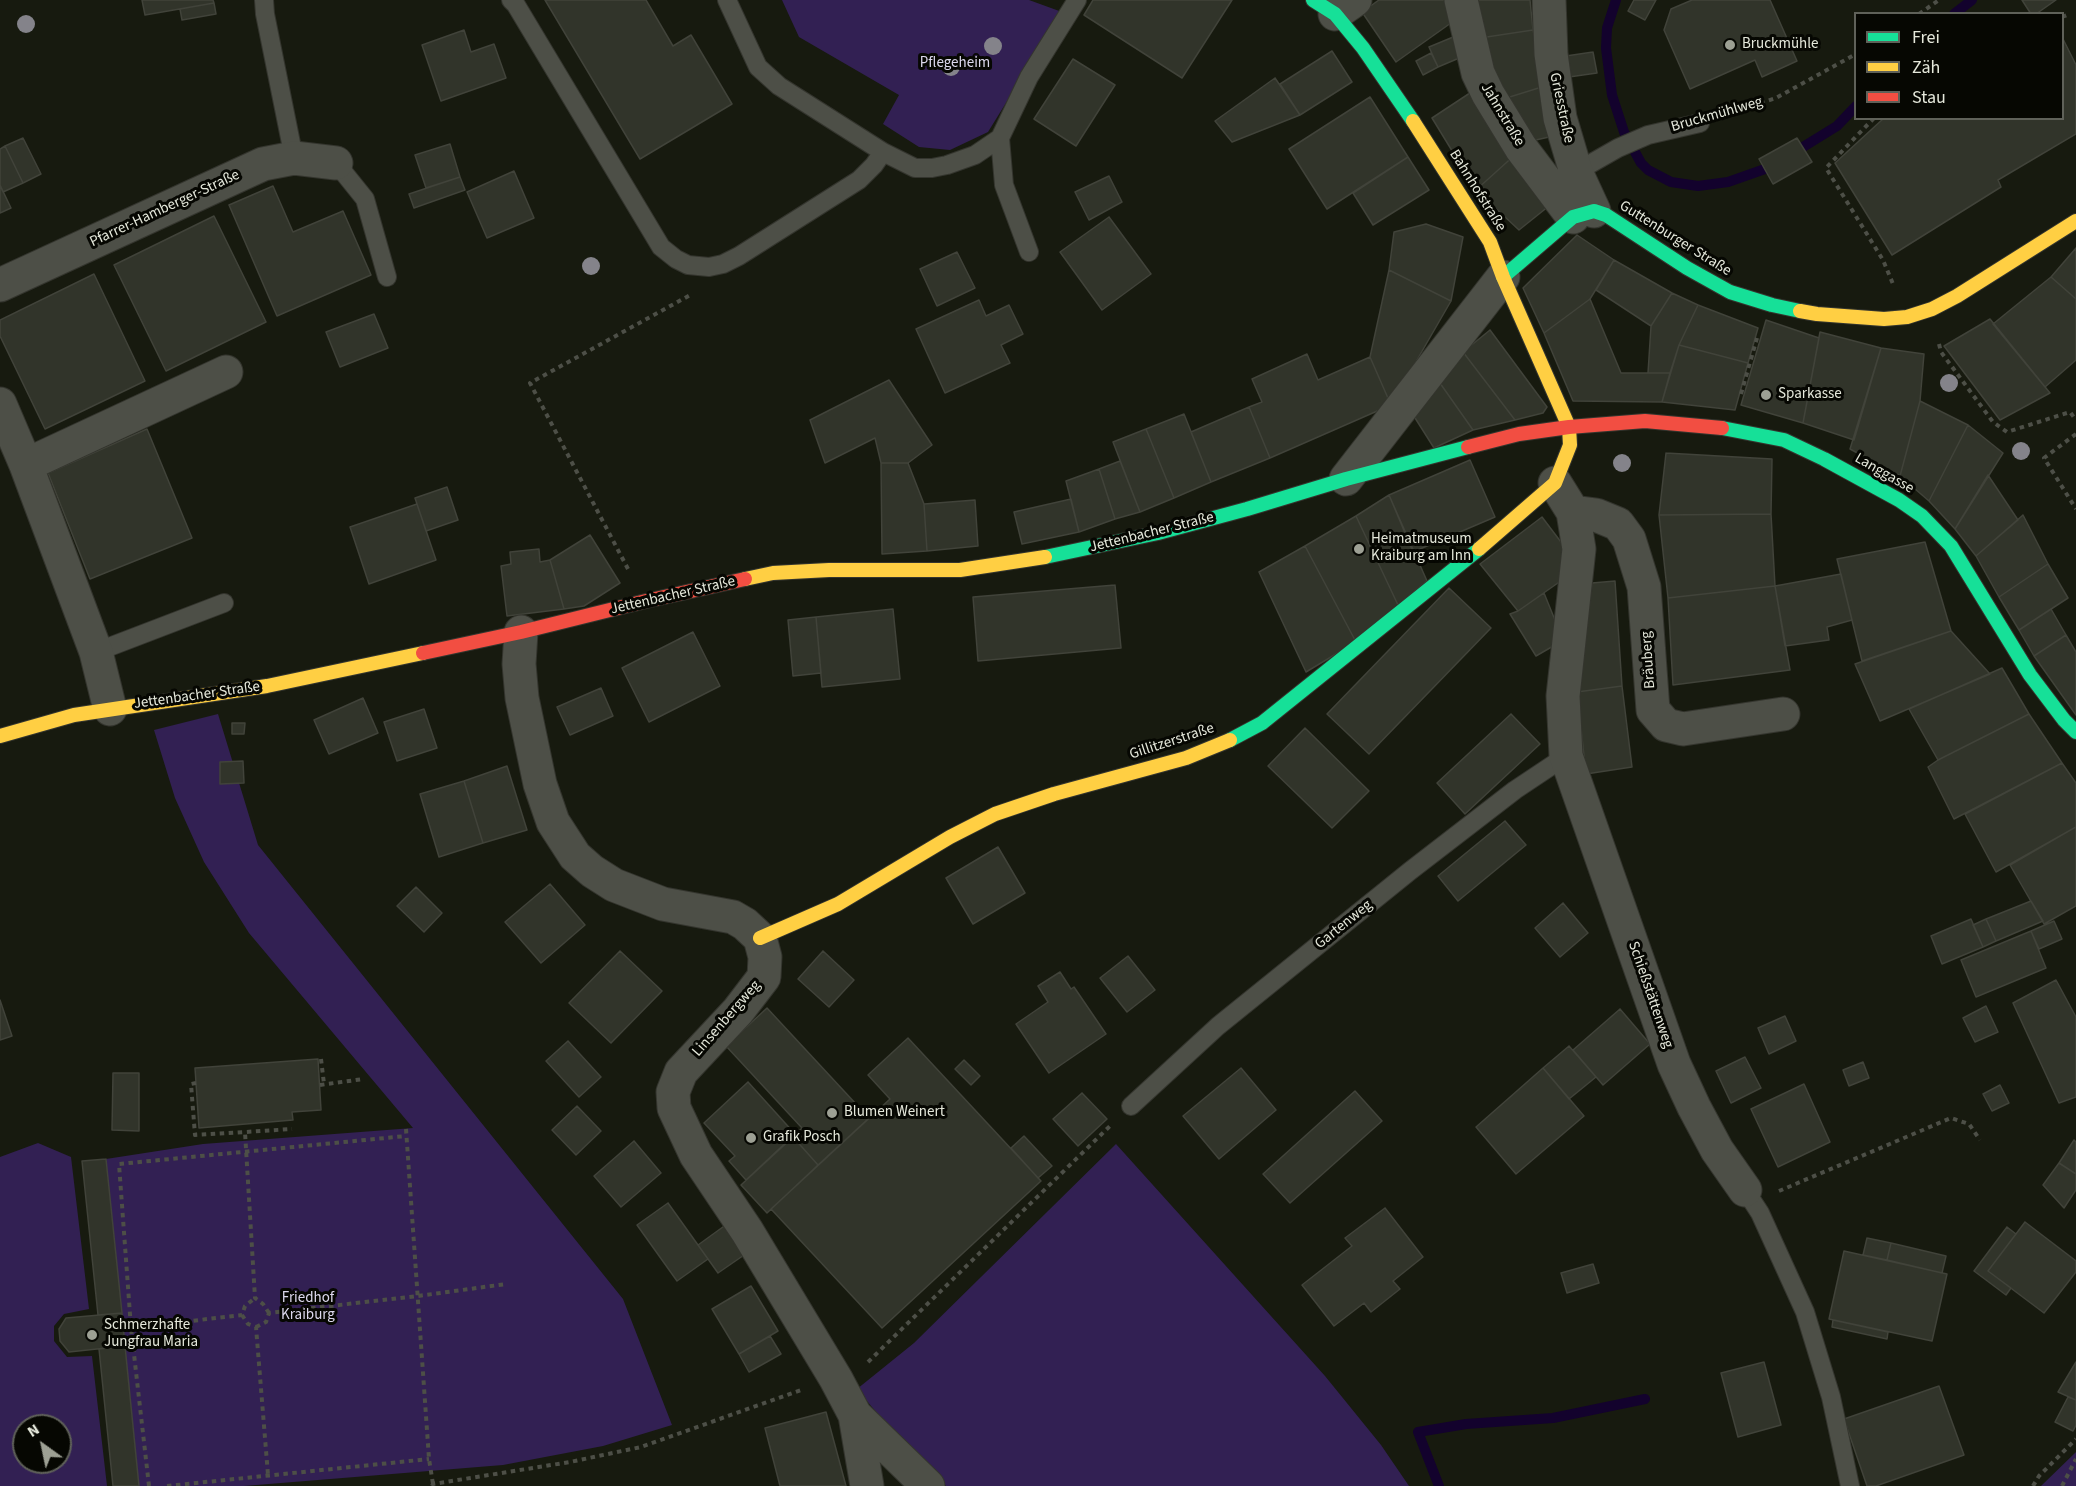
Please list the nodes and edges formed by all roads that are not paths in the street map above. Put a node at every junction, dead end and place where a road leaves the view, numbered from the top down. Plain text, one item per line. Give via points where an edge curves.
1 (264, 0) edge
2 (511, 0) edge
3 (727, 0) edge
4 (1077, 0) edge
5 (1461, 0) edge
6 (1550, 0) edge
7 (1334, 5) edge
8 (1700, 123) road end
9 (1000, 138) junction
10 (883, 152) junction
11 (294, 158) junction
12 (336, 164) joint
13 (1576, 172) junction
14 (1583, 214) junction
15 (2076, 221) edge
16 (1029, 252) dead end
17 (387, 277) dead end
18 (1503, 277) junction
19 (0, 285) edge
20 (226, 372) dead end
21 (0, 404) edge
22 (1569, 427) junction
23 (26, 465) junction
24 (1346, 479) junction
25 (1555, 483) junction
26 (1574, 512) junction
27 (224, 603) dead end
28 (520, 632) junction
29 (96, 652) junction
30 (110, 709) junction
31 (1783, 714) dead end
32 (2076, 732) edge
33 (0, 735) edge
34 (1566, 756) junction
35 (759, 938) junction
36 (1131, 1106) road end
37 (1760, 1191) joint
38 (855, 1414) junction
39 (867, 1486) edge
40 (928, 1486) edge
41 (1850, 1486) edge

1 - 11 lane
2 - 10 lane via 661,247 688,265 709,267 740,256 859,180
3 - 10 lane via 758,67 779,86
4 - 9 lane via 1029,77
5 - 14 street, Jahnstraße via 1478,73 1488,94 1515,139
6 - 13 street, Griesstraße via 1551,54 1560,118
7 - 18 street, Bahnhofstraße via 1464,199 1490,242
8 - 13 lane, Bruckmühlweg via 1648,135
9 - 10 lane via 975,155 932,168 915,168
9 - 16 lane via 1004,185
11 - 12 street, Pfarrer-Hamberger-Straße
11 - 19 street, Pfarrer-Hamberger-Straße via 263,164
12 - 17 lane via 364,199
13 - 14 street, Griesstraße
14 - 15 street, Guttenburger Straße via 1606,215 1730,292 1818,314 1884,319 1932,309
14 - 18 street
18 - 22 street, Bahnhofstraße
18 - 24 street
20 - 23 street
21 - 23 street
22 - 24 street, Jettenbacher Straße via 1519,434
22 - 25 street, Gillitzerstraße via 1570,445
22 - 32 street, Langgasse via 1645,421 1753,433 1784,440 1899,500 1922,516 1951,546 2030,675
23 - 29 street
24 - 28 street, Jettenbacher Straße via 1169,530 1042,558 960,570 773,573
25 - 26 street, Schießstättenweg
25 - 35 street, Gillitzerstraße via 1452,572 1262,723 1186,758 995,814 838,904
26 - 31 street, Bräuberg via 1618,524 1629,539 1644,587 1653,710 1666,725 1683,729
26 - 34 street, Schießstättenweg via 1580,549 1563,696
27 - 29 lane
28 - 30 street, Jettenbacher Straße via 267,686
28 - 35 street via 522,698 540,784 554,822 575,856 614,885 663,904 733,916
29 - 30 street
30 - 33 street, Jettenbacher Straße
34 - 36 lane, Gartenweg via 1400,878 1218,1026
34 - 37 street, Schießstättenweg via 1674,1064 1717,1150
35 - 38 street, Linsenbergweg via 765,957 764,977 681,1072 673,1092 674,1108 696,1155 747,1231
37 - 41 lane, Schießstättenweg via 1760,1214 1805,1312 1831,1397
38 - 39 street, Linsenbergweg
38 - 40 street, Linsenbergweg

